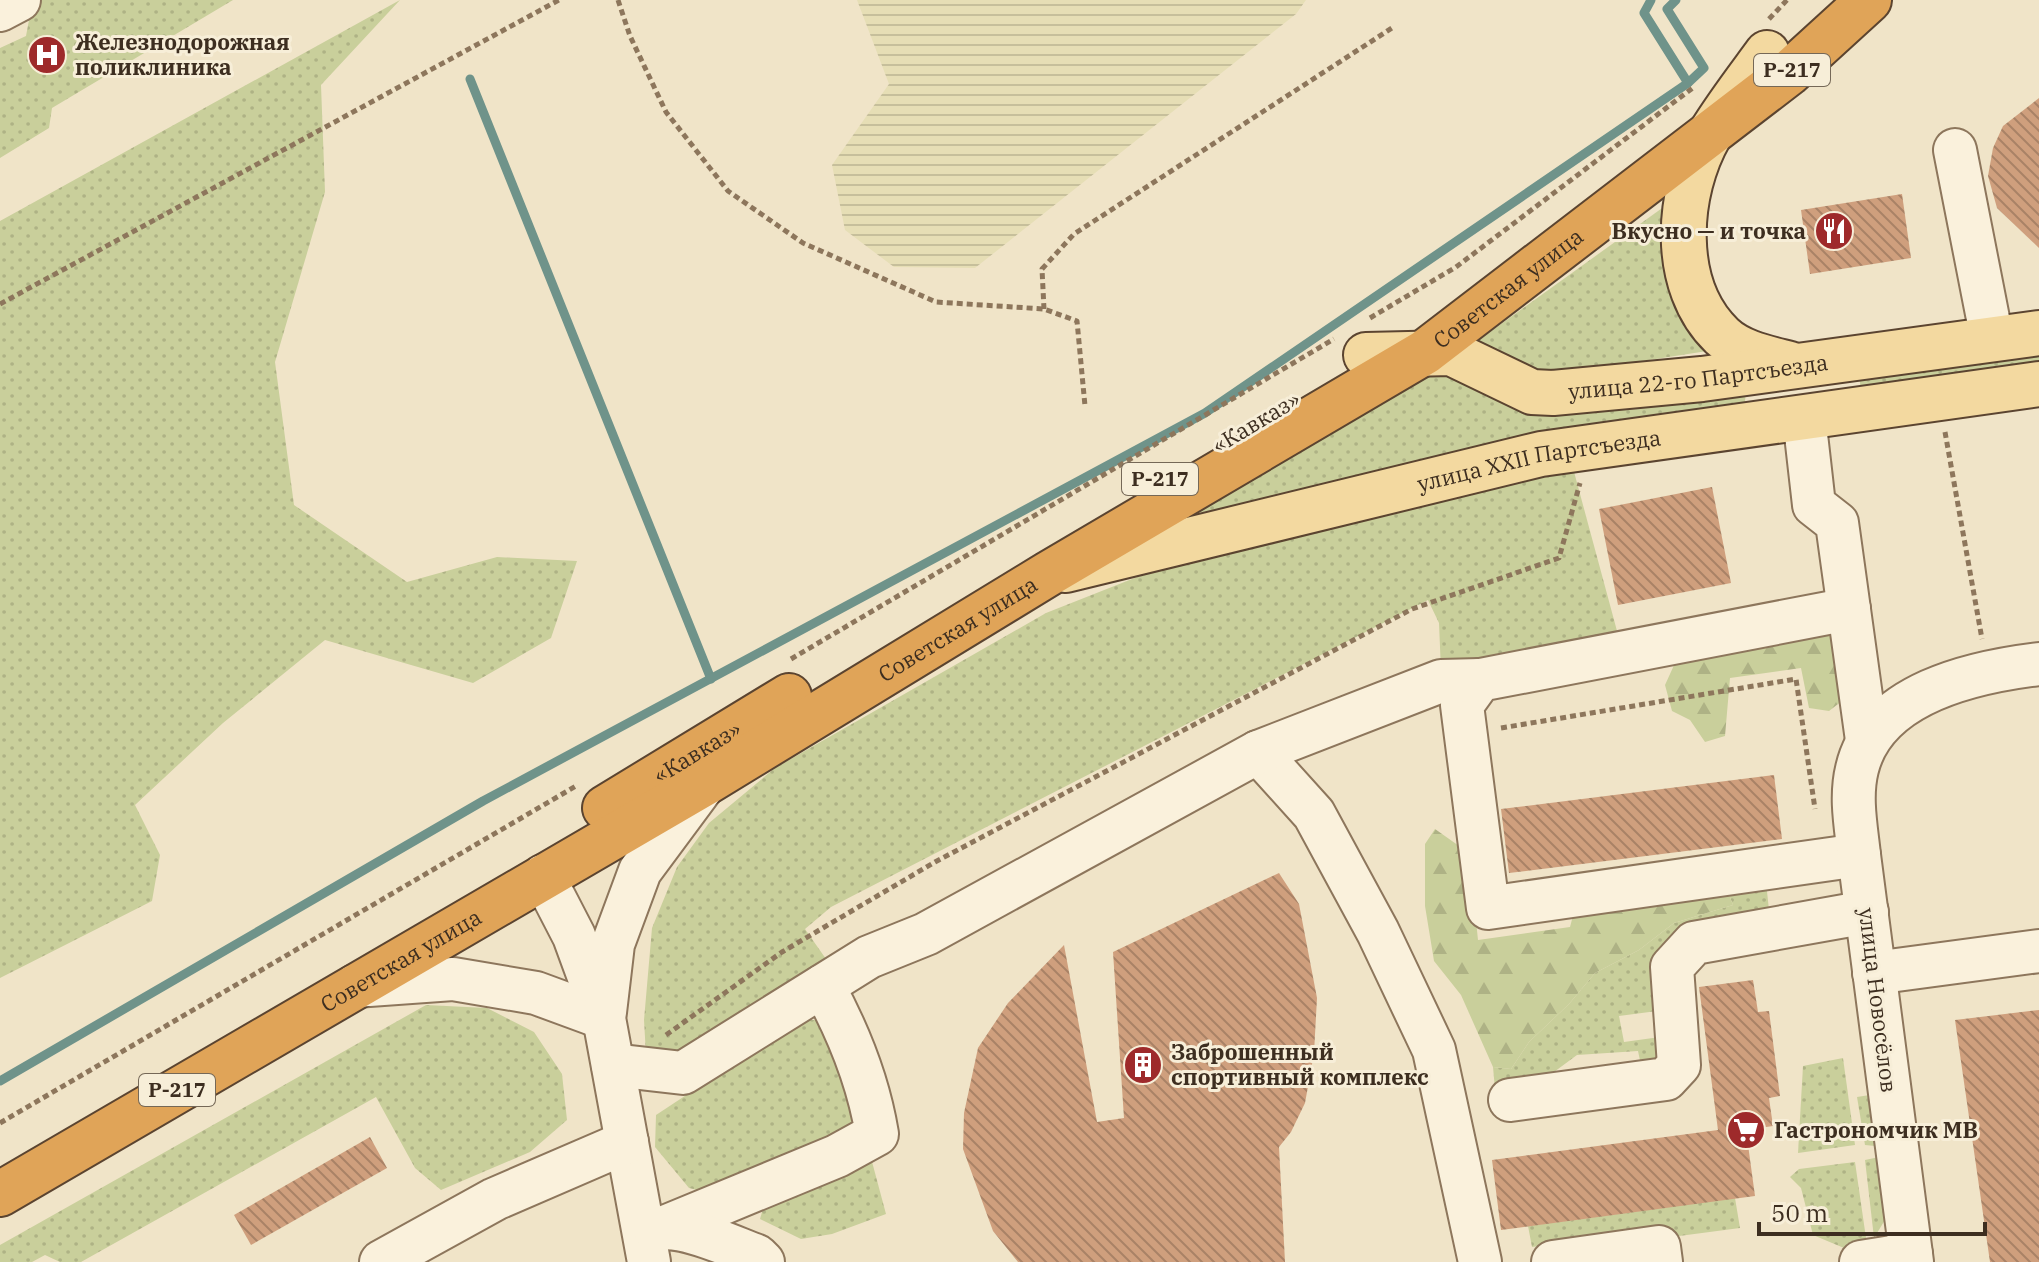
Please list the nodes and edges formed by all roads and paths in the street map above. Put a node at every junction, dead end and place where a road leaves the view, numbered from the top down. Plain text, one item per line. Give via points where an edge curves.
1 (19, 0) edge
2 (559, 0) edge
3 (618, 0) edge
4 (1787, 0) edge
5 (1824, 0) edge
6 (1869, 0) edge
7 (542, 3) edge
8 (0, 10) edge
9 (1392, 28) dead end
10 (1763, 41) junction
11 (1700, 82) dead end
12 (1710, 135) junction
13 (1955, 150) dead end
14 (0, 304) edge
15 (1044, 309) junction
16 (2039, 333) edge
17 (1357, 337) junction
18 (1992, 339) junction
19 (1425, 352) junction
20 (1796, 365) junction
21 (2039, 384) edge
22 (1085, 406) dead end
23 (1804, 417) junction
24 (1945, 427) dead end
25 (1581, 479) dead end
26 (1048, 574) junction
27 (1849, 609) junction
28 (783, 664) dead end
29 (2039, 664) edge
30 (1988, 671) junction
31 (1480, 680) junction
32 (1867, 740) junction
33 (1258, 752) junction
34 (707, 782) junction
35 (577, 785) dead end
36 (1859, 855) junction
37 (543, 876) junction
38 (1867, 912) junction
39 (2039, 951) edge
40 (1874, 973) junction
41 (355, 986) junction
42 (823, 986) junction
43 (604, 1018) junction
44 (661, 1038) dead end
45 (613, 1065) junction
46 (1510, 1100) dead end
47 (0, 1123) edge
48 (627, 1142) junction
49 (0, 1194) edge
50 (653, 1241) edge
51 (1912, 1258) edge
52 (381, 1262) edge
53 (763, 1262) edge
54 (1480, 1262) edge
55 (1553, 1262) edge
56 (1661, 1262) edge
57 (1861, 1262) edge

1 - 8 street
2 - 7 path
3 - 15 path via 666,112 728,191 803,243 936,302
4 - 10 path
5 - 10 highway, «Кавказ» / Р-217
6 - 12 highway, Советская улица / Р-217
7 - 14 path via 435,70
9 - 15 path via 1074,234 1042,269
10 - 12 main road
10 - 17 highway, «Кавказ» / Р-217 via 1707,107 1442,311
11 - 17 path
12 - 19 highway, Советская улица / Р-217
12 - 20 main road via 1690,189 1683,236 1691,290 1722,336 1753,355
13 - 18 street
15 - 22 path via 1077,321
16 - 18 main road, улица 22-го Партсъезда
17 - 19 main road, улица 22-го Партсъезда
17 - 28 path
17 - 37 highway, «Кавказ» / Р-217 via 1234,436 659,773 550,844
18 - 20 main road, улица 22-го Партсъезда
19 - 20 main road, улица 22-го Партсъезда via 1451,353 1532,392
19 - 26 highway, Советская улица / Р-217
20 - 23 main road
21 - 23 main road, улица XXII Партсъезда
23 - 26 main road, улица XXII Партсъезда via 1541,454
23 - 27 street via 1814,505 1837,523
24 - 30 path
25 - 44 path via 1559,558 1412,609 949,854 782,952
26 - 34 highway, Советская улица / Р-217
27 - 31 street
27 - 32 street
29 - 30 street
30 - 32 street via 1930,691 1898,709
31 - 33 street via 1441,681
31 - 36 street via 1462,705 1488,908
32 - 36 street, улица Новосёлов via 1853,796
33 - 42 street
33 - 54 street via 1314,814 1434,1050
34 - 37 highway, Советская улица / Р-217
34 - 43 street via 640,871 613,944
35 - 47 path
36 - 38 street, улица Новосёлов
37 - 41 highway, Советская улица / Р-217
37 - 43 street via 574,936
38 - 40 street, улица Новосёлов
38 - 46 street via 1694,943 1672,967 1679,1065 1666,1079
39 - 40 street
40 - 51 street, улица Новосёлов
41 - 43 street via 453,979 536,993
41 - 49 highway, Советская улица / Р-217
42 - 45 street via 683,1073
42 - 50 street via 849,1032 871,1097 877,1134
43 - 45 street
45 - 48 street
48 - 50 street
48 - 52 street via 495,1199
50 - 53 street via 719,1242
51 - 57 street
55 - 56 street via 1659,1247

